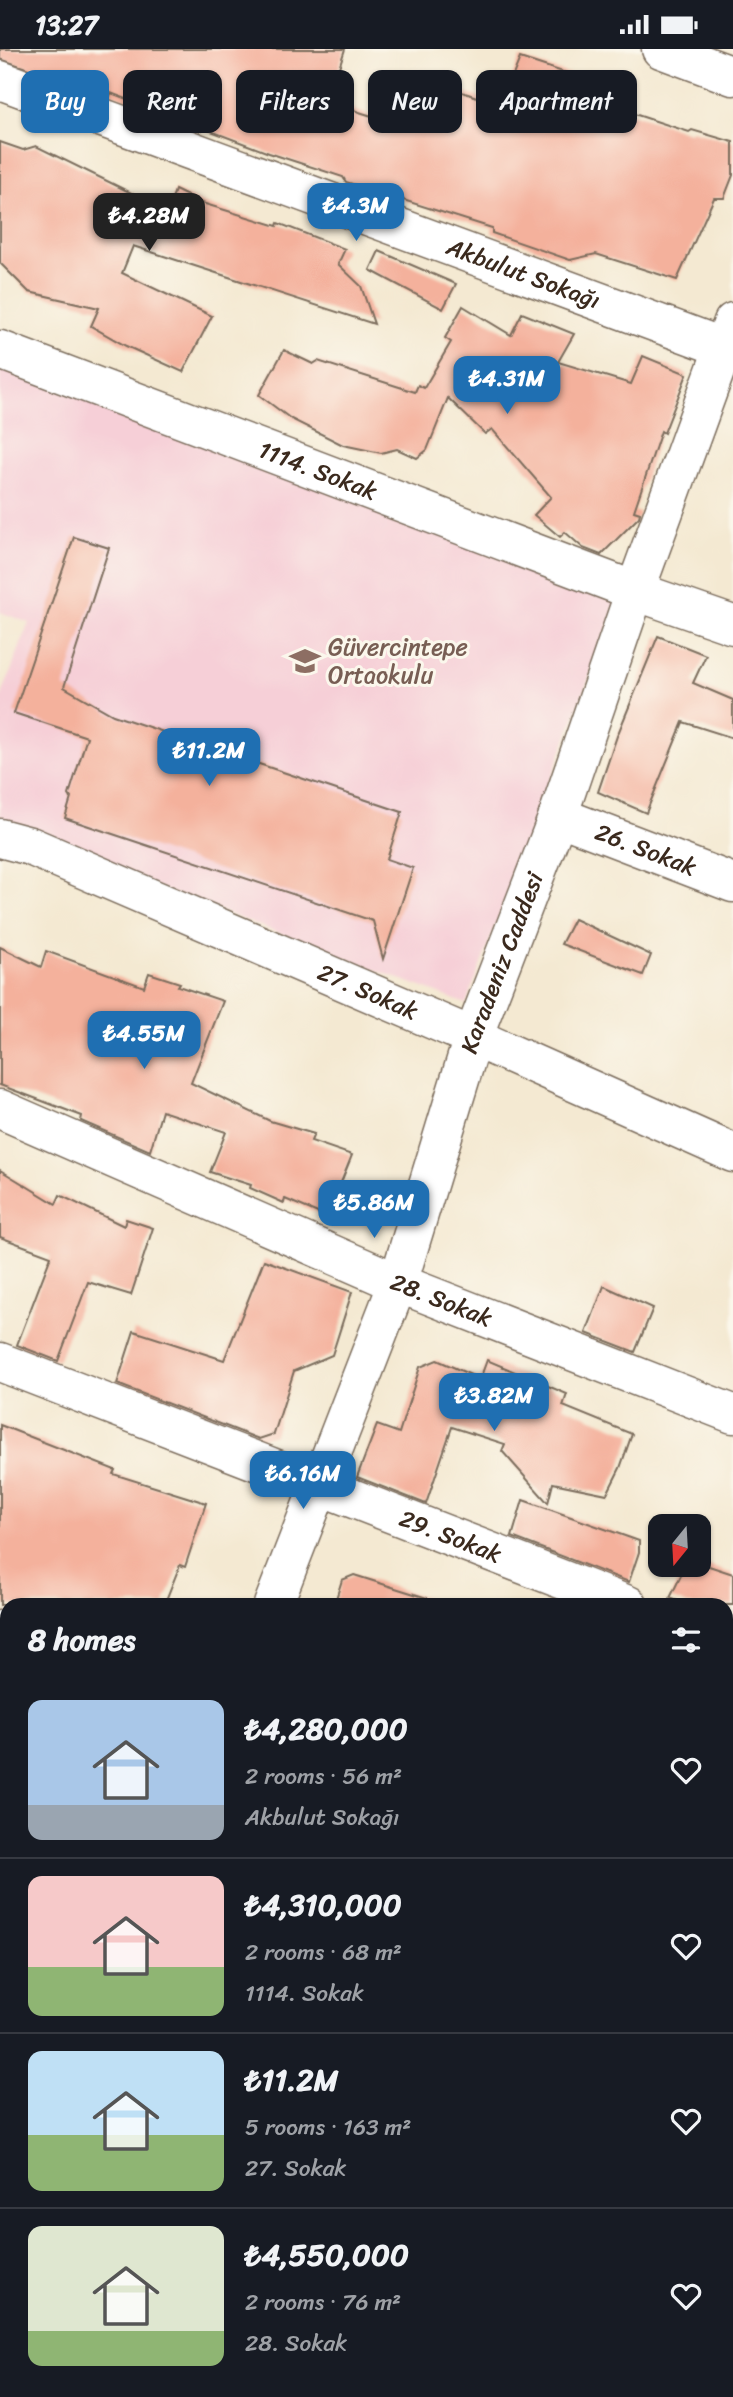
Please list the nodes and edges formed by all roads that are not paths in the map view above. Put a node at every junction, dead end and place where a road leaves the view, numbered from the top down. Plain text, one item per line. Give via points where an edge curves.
1 (661, 49) edge
2 (733, 76) edge
3 (0, 80) edge
4 (730, 340) edge
5 (0, 350) edge
6 (635, 591) junction
7 (733, 625) edge
8 (558, 816) junction
9 (0, 838) edge
10 (733, 883) edge
11 (473, 1037) junction
12 (0, 1109) edge
13 (733, 1153) edge
14 (398, 1283) junction
15 (0, 1362) edge
16 (733, 1414) edge
17 (320, 1485) junction
18 (276, 1598) edge
19 (610, 1598) edge

1 - 2 street
3 - 4 street, Akbulut Sokağı
4 - 6 street, Karadeniz Caddesi
5 - 6 street, 1114. Sokak
6 - 7 street, 1114. Sokak
6 - 8 street, Karadeniz Caddesi
8 - 10 street, 26. Sokak
8 - 11 street, Karadeniz Caddesi
9 - 11 street, 27. Sokak via 30,846
11 - 13 street, 27. Sokak
11 - 14 street, Karadeniz Caddesi
12 - 14 street, 28. Sokak
14 - 16 street, 28. Sokak
14 - 17 street, Karadeniz Caddesi
15 - 17 street, 29. Sokak
17 - 18 street, Karadeniz Caddesi
17 - 19 street, 29. Sokak

